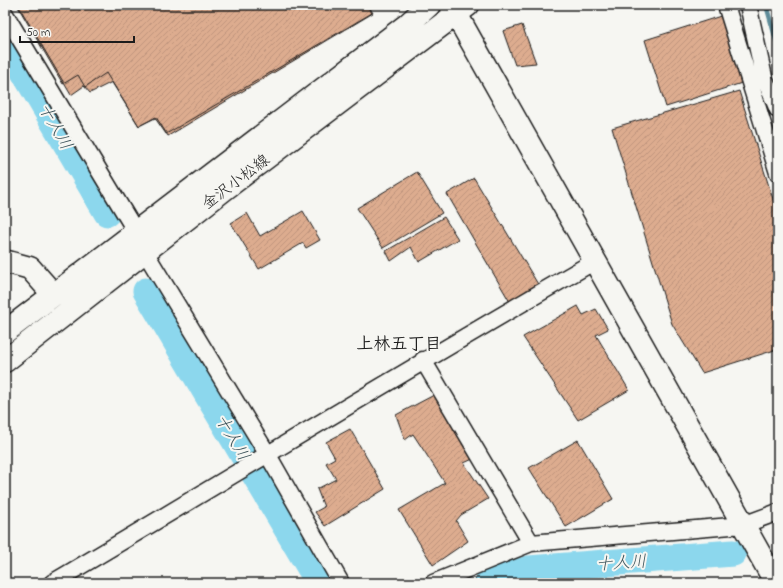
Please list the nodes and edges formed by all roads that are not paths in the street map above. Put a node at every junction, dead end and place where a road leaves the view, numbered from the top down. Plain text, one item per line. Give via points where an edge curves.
1 (429, 5) edge
2 (726, 5) edge
3 (748, 5) edge
4 (459, 8) edge
5 (5, 14) edge
6 (778, 110) edge
7 (778, 173) edge
8 (140, 242) junction
9 (6, 261) edge
10 (594, 261) junction
11 (53, 294) junction
12 (5, 332) edge
13 (422, 360) junction
14 (5, 361) edge
15 (263, 459) junction
16 (778, 512) edge
17 (743, 525) junction
18 (531, 543) junction
19 (52, 583) edge
20 (341, 583) edge
21 (432, 583) edge
22 (776, 583) edge

1 - 8 main road, 金沢小松線
2 - 7 street
3 - 6 street via 764,77
4 - 8 main road, 金沢小松線
4 - 10 main road
5 - 8 street
8 - 11 main road, 金沢小松線
8 - 14 main road, 金沢小松線
8 - 15 street
9 - 11 main road via 30,268
10 - 13 street
10 - 17 main road
11 - 12 main road, 金沢小松線
13 - 15 street
13 - 18 street
15 - 19 street
15 - 20 street
16 - 17 street
17 - 18 street
17 - 22 main road
18 - 21 street

